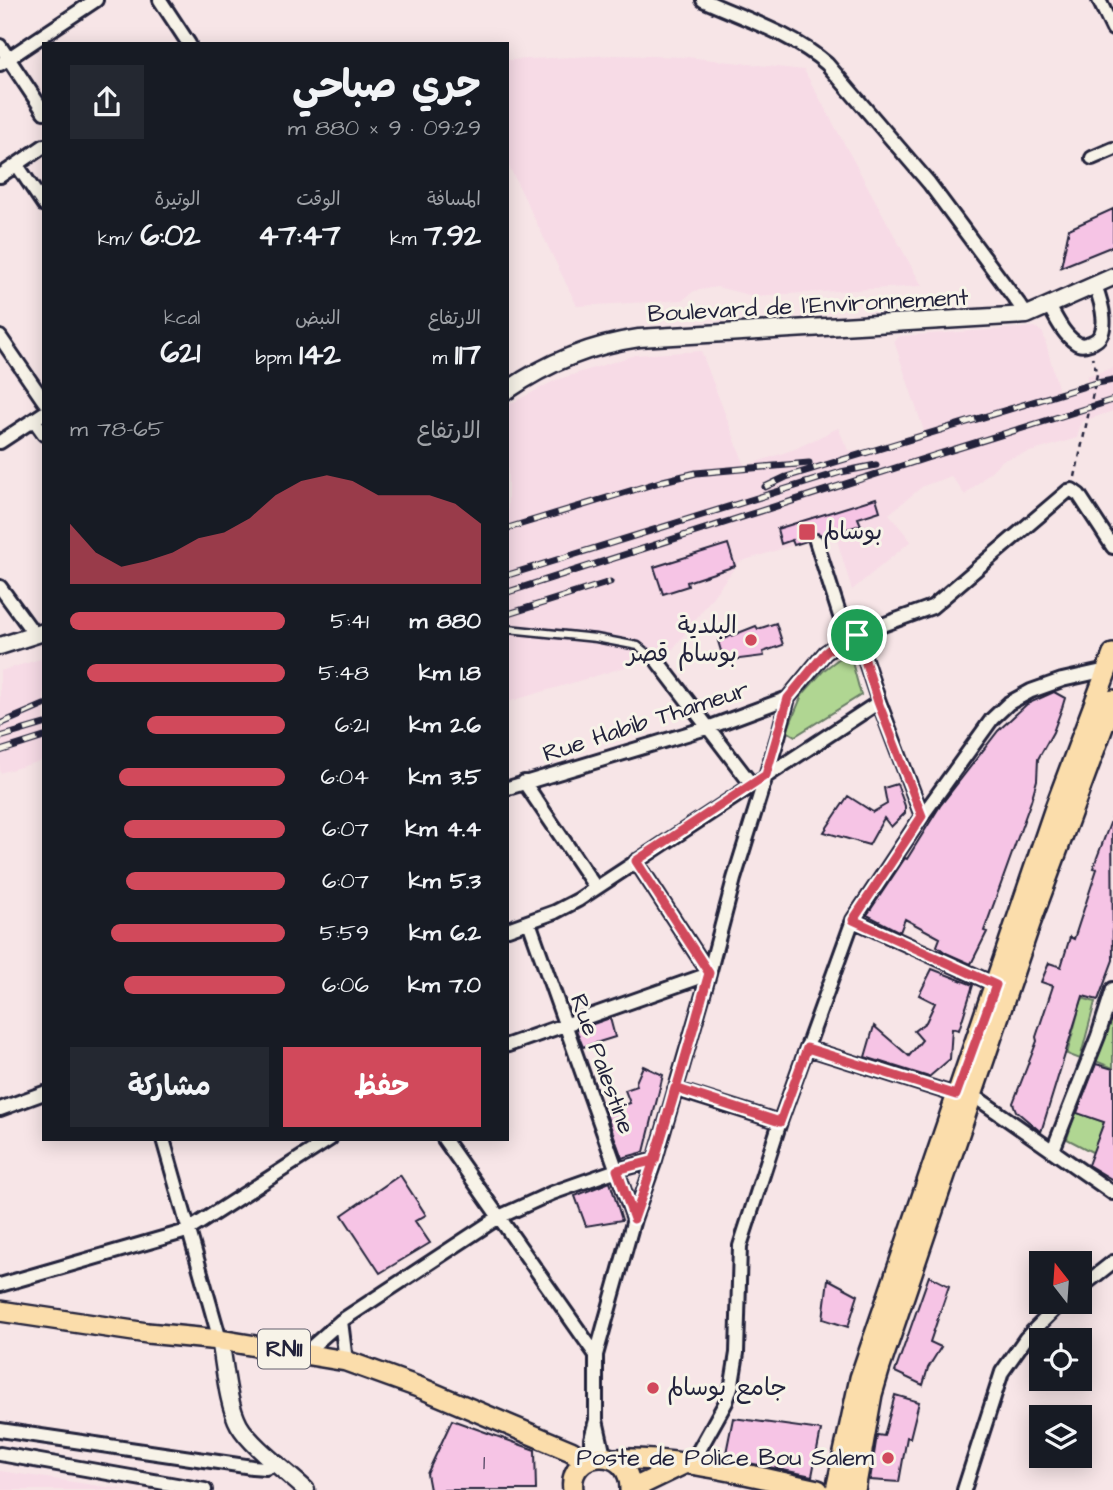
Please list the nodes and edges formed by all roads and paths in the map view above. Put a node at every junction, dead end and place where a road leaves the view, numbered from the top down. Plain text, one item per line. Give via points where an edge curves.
1 (96, 0) edge
2 (160, 0) edge
3 (703, 0) edge
4 (1099, 0) edge
5 (1113, 29) edge
6 (188, 42) edge
7 (0, 46) edge
8 (4, 61) edge
9 (42, 109) edge
10 (42, 147) edge
11 (1113, 149) edge
12 (1092, 158) dead end
13 (17, 165) junction
14 (0, 176) edge
15 (42, 202) edge
16 (1113, 277) edge
17 (1095, 285) junction
18 (1049, 306) junction
19 (1027, 315) junction
20 (0, 337) edge
21 (1088, 344) junction
22 (509, 389) edge
23 (42, 398) edge
24 (39, 416) edge
25 (0, 442) edge
26 (1072, 490) junction
27 (816, 541) dead end
28 (1113, 547) edge
29 (0, 587) edge
30 (509, 629) edge
31 (39, 634) edge
32 (852, 636) junction
33 (0, 646) edge
34 (658, 662) joint
35 (1111, 664) edge
36 (788, 698) junction
37 (1113, 699) edge
38 (878, 702) junction
39 (710, 727) junction
40 (766, 775) junction
41 (524, 782) junction
42 (751, 785) junction
43 (509, 788) edge
44 (1063, 812) junction
45 (922, 816) junction
46 (636, 861) junction
47 (596, 888) junction
48 (853, 920) junction
49 (529, 922) junction
50 (509, 929) edge
51 (709, 974) junction
52 (996, 985) junction
53 (1113, 989) edge
54 (565, 1025) junction
55 (509, 1045) edge
56 (807, 1048) junction
57 (675, 1088) junction
58 (42, 1094) edge
59 (965, 1096) junction
60 (0, 1109) edge
61 (780, 1122) junction
62 (164, 1141) edge
63 (327, 1141) edge
64 (445, 1141) edge
65 (1053, 1150) junction
66 (655, 1160) junction
67 (617, 1170) junction
68 (1113, 1193) edge
69 (499, 1217) junction
70 (634, 1219) junction
71 (187, 1231) junction
72 (1113, 1262) edge
73 (1092, 1279) edge
74 (0, 1285) edge
75 (0, 1311) edge
76 (1050, 1314) edge
77 (341, 1321) junction
78 (220, 1340) junction
79 (306, 1352) junction
80 (596, 1355) junction
81 (346, 1361) junction
82 (0, 1430) edge
83 (0, 1454) edge
84 (278, 1463) junction
85 (687, 1464) junction
86 (590, 1466) edge
87 (302, 1489) edge
88 (205, 1490) edge
89 (630, 1490) edge
90 (664, 1490) edge
91 (818, 1490) edge
92 (836, 1490) edge
93 (855, 1490) edge
94 (964, 1490) edge

1 - 8 street
2 - 6 street
3 - 19 street via 796,42 827,64 929,183
4 - 5 street
7 - 8 street
8 - 9 street
10 - 13 street
11 - 12 street
13 - 14 street
13 - 15 street
16 - 17 street, Boulevard de l'Environnement
17 - 18 street, Boulevard de l'Environnement
17 - 21 street via 1106,321 1096,342
18 - 19 street, Boulevard de l'Environnement
18 - 21 street via 1073,341
19 - 22 street, Boulevard de l'Environnement via 611,342 554,363
20 - 23 street
21 - 26 path via 1097,374
24 - 25 street
26 - 28 street
26 - 32 street, Rue Habib Thameur via 932,607
27 - 32 street
29 - 31 street
30 - 34 lane via 638,646
31 - 33 street
32 - 36 street, Rue Habib Thameur via 825,653
32 - 38 street
34 - 39 street
35 - 44 main road
35 - 45 street via 1031,691 1009,704 992,719
36 - 39 street, Rue Habib Thameur
36 - 40 street
37 - 44 main road
38 - 40 street
38 - 45 street
39 - 41 street, Rue Habib Thameur
39 - 42 street
40 - 42 street
40 - 51 street
41 - 43 street, Rue Habib Thameur
41 - 47 street
42 - 46 street
44 - 52 main road
44 - 59 main road via 1030,925
45 - 48 street
46 - 47 street
46 - 51 street
47 - 49 street
48 - 52 street
48 - 56 street
49 - 50 street
49 - 54 street, Rue Palestine
51 - 54 street
51 - 57 street
52 - 59 main road
53 - 65 street
54 - 55 street
54 - 67 street, Rue Palestine
56 - 59 street
56 - 61 street
57 - 61 street
57 - 66 street
58 - 60 street
59 - 65 street
59 - 92 main road via 860,1378
59 - 93 main road via 872,1394
61 - 85 street via 740,1246 732,1384 718,1417
62 - 71 street
63 - 71 street
64 - 69 street
65 - 68 street
66 - 67 street
66 - 70 street
67 - 69 street
67 - 70 street, Rue Palestine
69 - 77 street
69 - 80 street
70 - 80 street
71 - 74 street
71 - 78 street
72 - 73 street
75 - 78 main road, RN11
76 - 94 street via 1002,1372
77 - 79 street
77 - 81 street
78 - 79 main road, RN11
78 - 84 street via 240,1425
79 - 81 main road, RN11
80 - 86 street via 596,1420
81 - 86 main road, RN11 via 554,1445
82 - 84 street via 252,1467
83 - 88 street
84 - 87 street
85 - 86 main road via 655,1459
85 - 89 main road, RN11
85 - 90 main road
85 - 91 main road
86 - 89 main road, RN11 via 620,1463 629,1475

